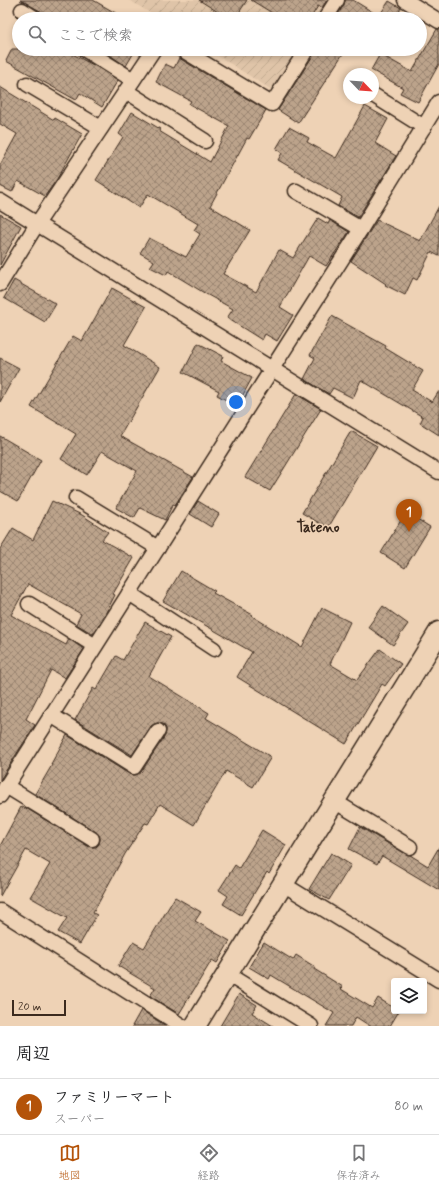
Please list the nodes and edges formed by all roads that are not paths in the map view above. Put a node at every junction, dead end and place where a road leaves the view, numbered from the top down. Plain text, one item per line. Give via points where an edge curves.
1 (337, 0) edge
2 (405, 0) edge
3 (22, 10) dead end
4 (25, 12) edge
5 (329, 12) edge
6 (424, 12) edge
7 (427, 14) edge
8 (439, 21) edge
9 (93, 56) edge
10 (149, 56) edge
11 (192, 56) edge
12 (303, 56) edge
13 (27, 84) dead end
14 (130, 85) junction
15 (379, 99) edge
16 (439, 102) edge
17 (424, 127) junction
18 (101, 128) junction
19 (205, 141) dead end
20 (296, 190) dead end
21 (0, 201) edge
22 (37, 224) junction
23 (361, 229) junction
24 (0, 284) edge
25 (272, 368) junction
26 (439, 472) edge
27 (76, 498) dead end
28 (158, 548) junction
29 (129, 593) junction
30 (29, 604) dead end
31 (439, 632) edge
32 (95, 646) junction
33 (214, 649) dead end
34 (51, 715) junction
35 (158, 731) dead end
36 (3, 791) edge
37 (334, 802) junction
38 (92, 839) dead end
39 (410, 847) dead end
40 (283, 884) junction
41 (0, 912) edge
42 (227, 974) junction
43 (439, 980) edge
44 (182, 1026) edge
45 (195, 1026) edge
46 (311, 1026) edge

1 - 5 street
2 - 6 street
3 - 4 street
7 - 8 street
9 - 14 street
10 - 14 street
11 - 12 street via 272,104
13 - 18 street
14 - 18 street
14 - 19 street
15 - 17 street
16 - 17 street
17 - 23 street
18 - 22 street
20 - 23 street
21 - 22 street
22 - 24 street
22 - 25 street
23 - 25 street
25 - 26 street
25 - 28 street
27 - 28 street
28 - 29 street
29 - 32 street
29 - 33 street
30 - 32 street
31 - 37 street
32 - 34 street
34 - 35 street via 134,767
34 - 36 street
36 - 38 street
37 - 39 street
37 - 40 street
40 - 42 street
40 - 43 street
41 - 44 street
42 - 45 street
42 - 46 street

